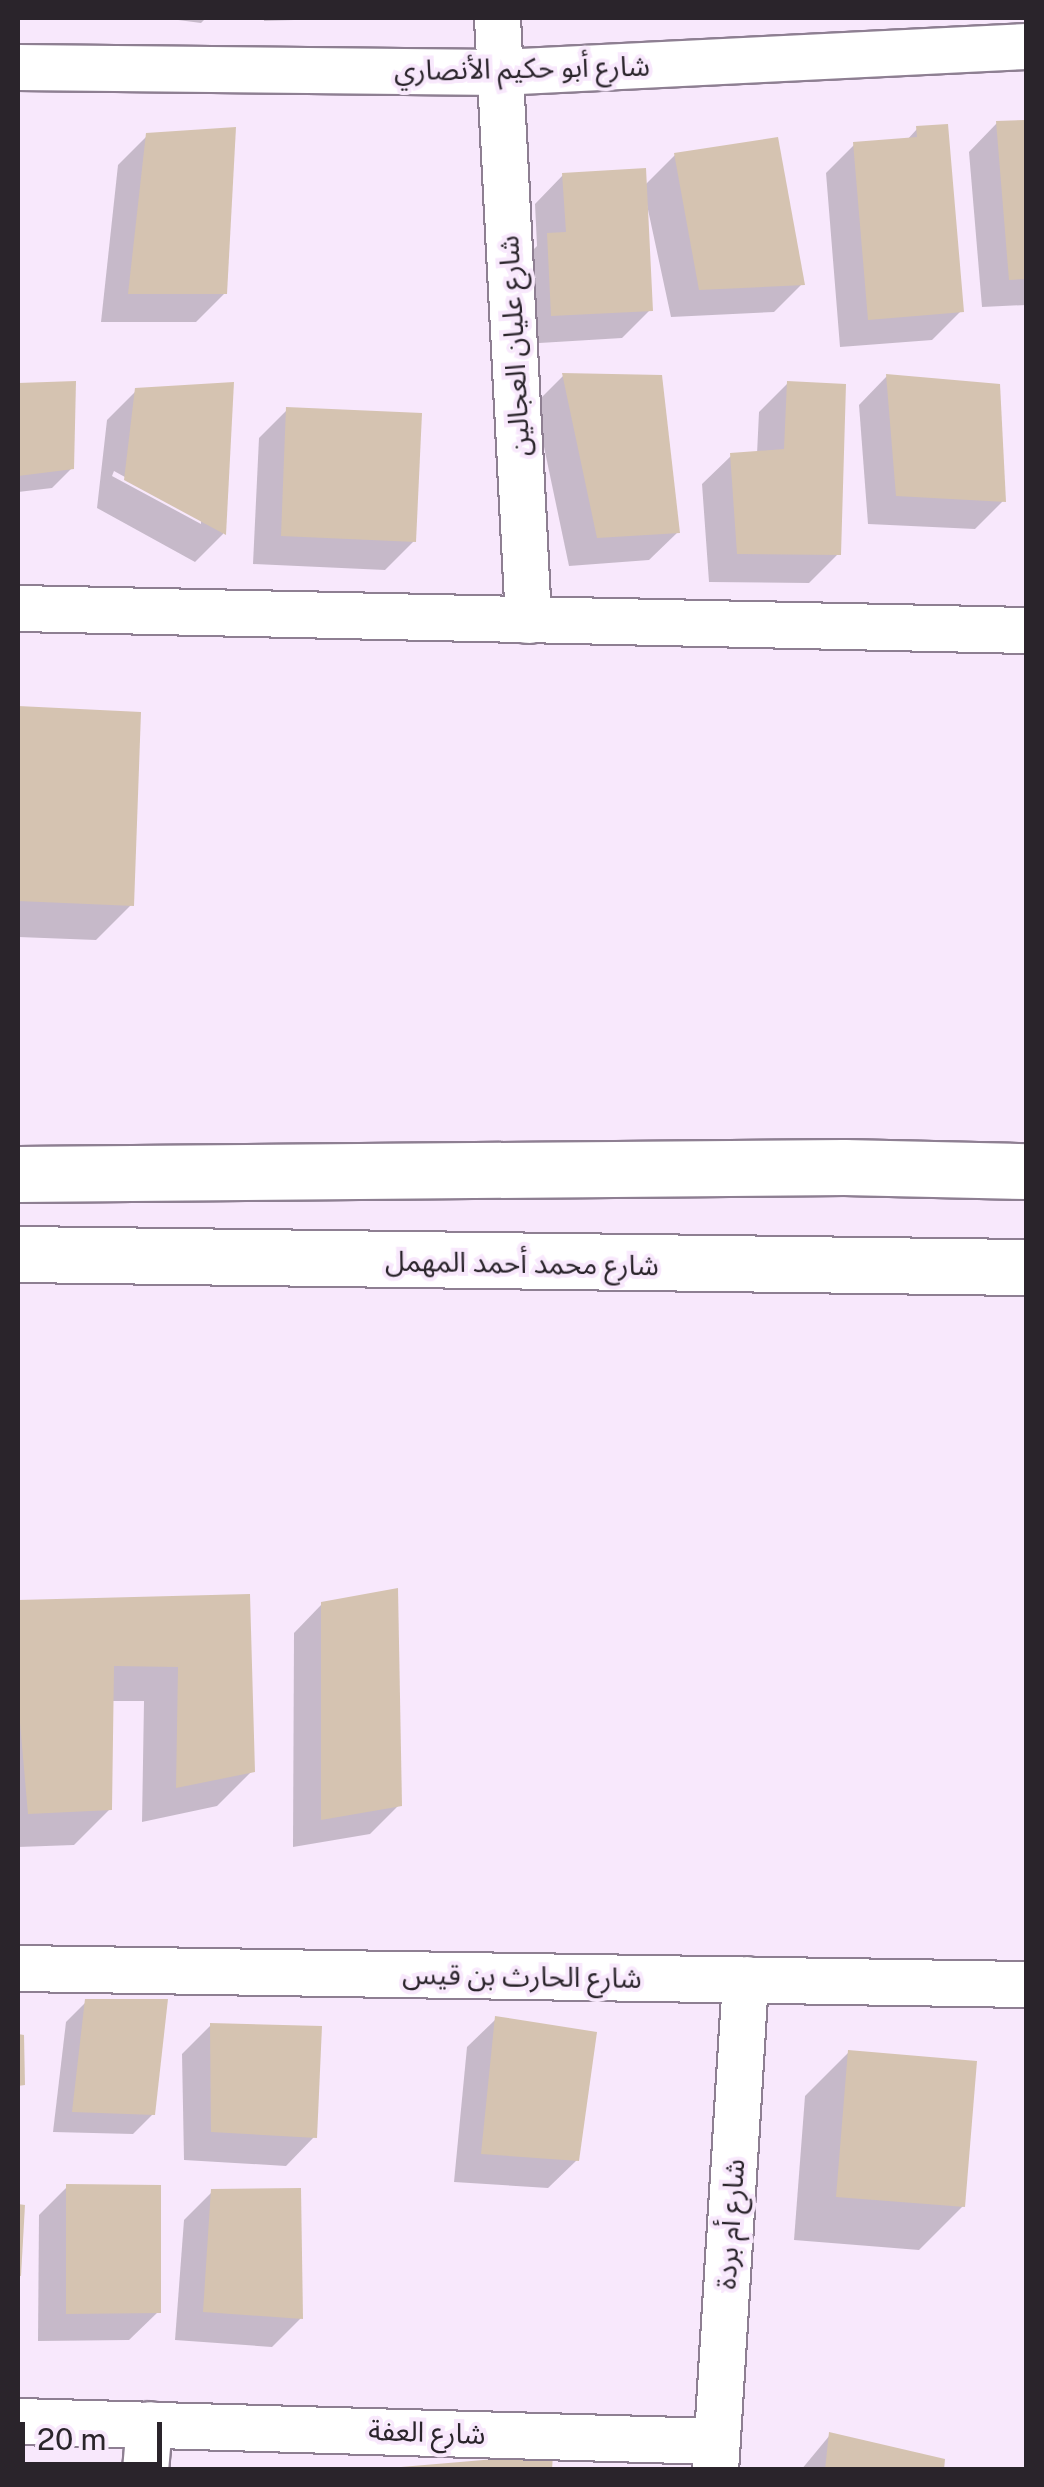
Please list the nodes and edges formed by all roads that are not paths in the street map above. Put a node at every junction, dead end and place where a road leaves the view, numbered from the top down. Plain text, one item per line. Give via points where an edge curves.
1 (497, 18) edge
2 (1026, 46) edge
3 (18, 67) edge
4 (500, 72) junction
5 (18, 608) edge
6 (528, 620) junction
7 (1026, 630) edge
8 (1026, 1171) edge
9 (18, 1174) edge
10 (18, 1254) edge
11 (1026, 1267) edge
12 (18, 1968) edge
13 (745, 1979) junction
14 (1026, 1984) edge
15 (18, 2421) edge
16 (149, 2424) junction
17 (715, 2455) edge
18 (146, 2470) edge

1 - 4 street, شارع عليان العجالين
2 - 4 street, شارع أبو حكيم الأنصاري
3 - 4 street, شارع أبو حكيم الأنصاري
4 - 6 street, شارع عليان العجالين
5 - 6 street
6 - 7 street
8 - 9 main road
10 - 11 main road, شارع محمد أحمد المهمل
12 - 13 street, شارع الحارث بن قيس
13 - 14 street, شارع الحارث بن قيس
13 - 17 street, شارع أم بردة
15 - 16 street, شارع العفة
16 - 17 street, شارع العفة
16 - 18 street

